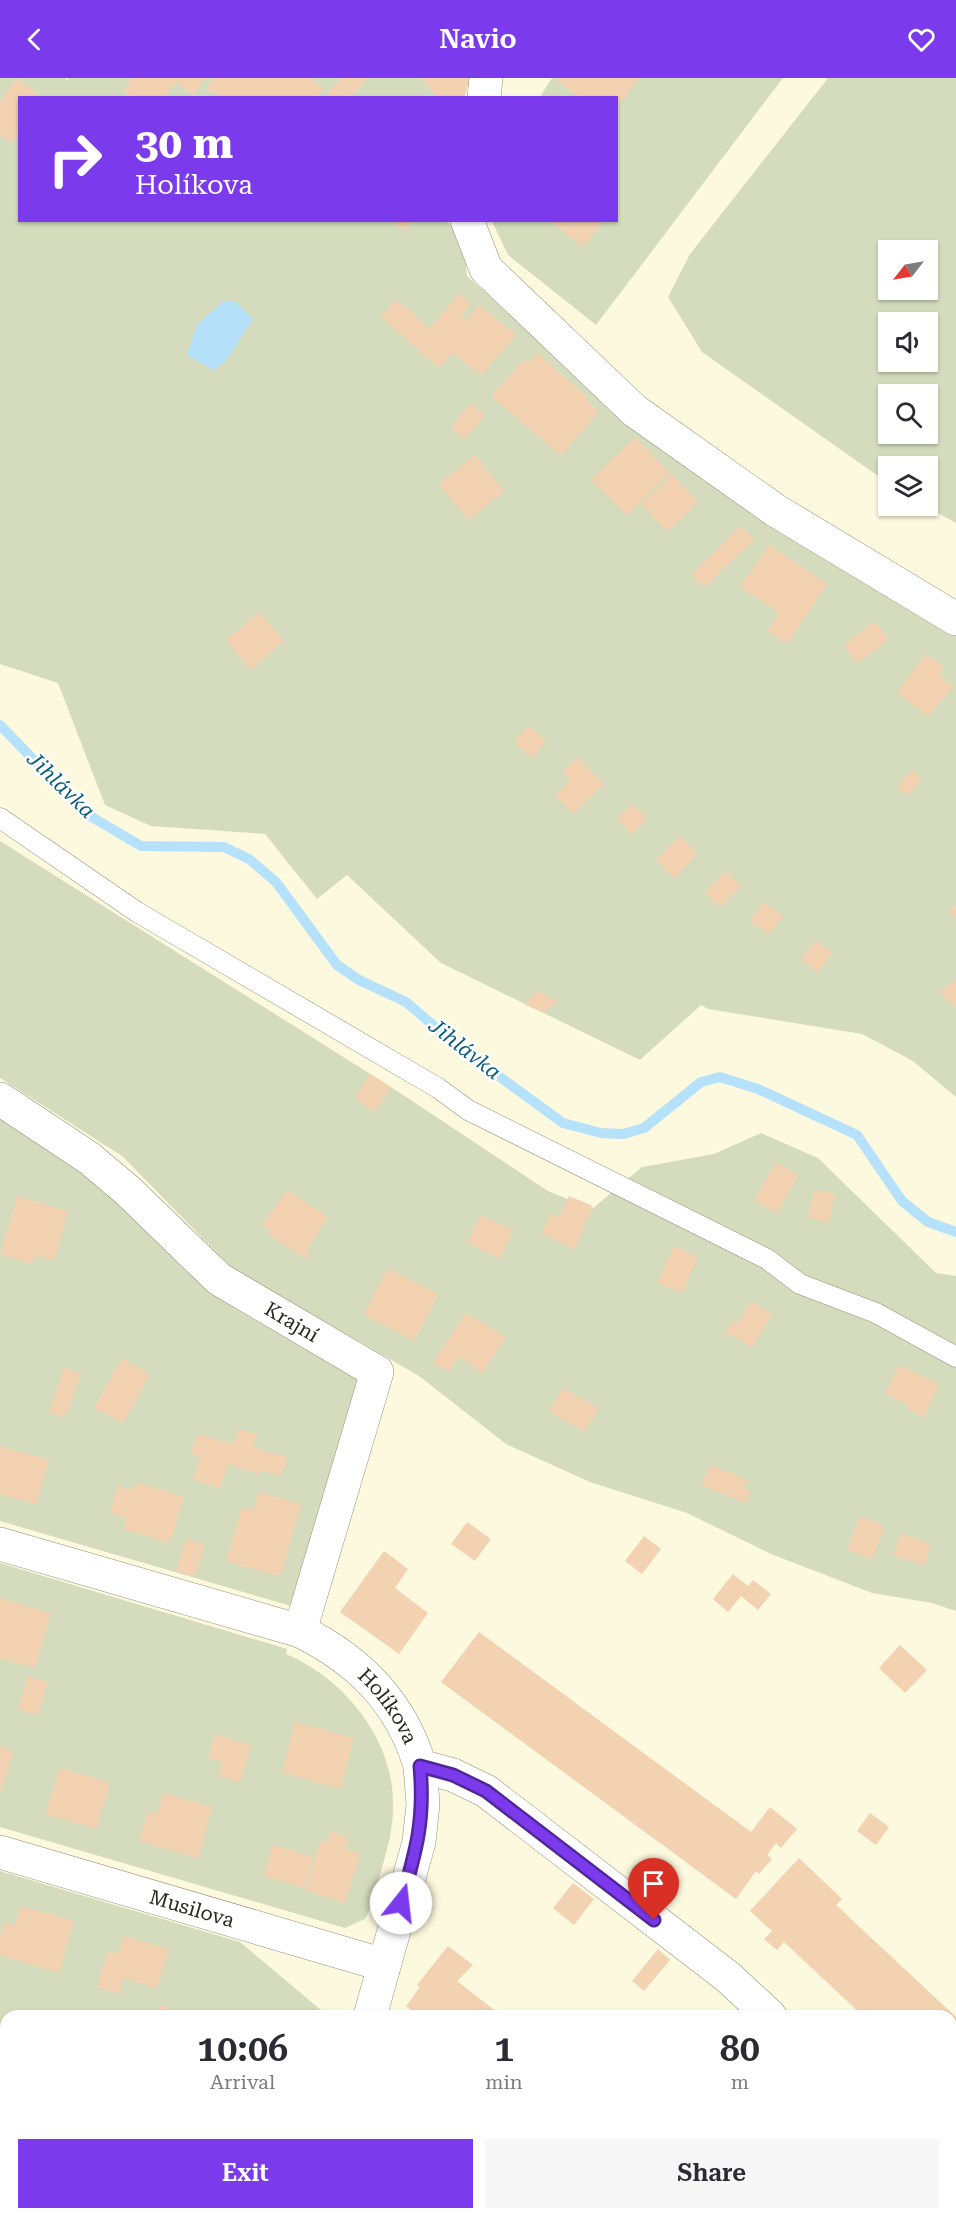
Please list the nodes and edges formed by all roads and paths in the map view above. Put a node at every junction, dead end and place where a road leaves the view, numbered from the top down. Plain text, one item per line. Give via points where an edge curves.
1 (486, 78) edge
2 (484, 96) edge
3 (467, 222) edge
4 (956, 619) edge
5 (0, 818) edge
6 (0, 1099) edge
7 (956, 1357) edge
8 (0, 1544) edge
9 (300, 1631) junction
10 (420, 1766) junction
11 (0, 1852) edge
12 (384, 1965) junction
13 (372, 2010) edge
14 (764, 2010) edge

1 - 2 street
3 - 4 street via 486,269 635,411 775,510
5 - 7 lane via 137,912 438,1088 468,1110 767,1259 800,1284 876,1313
6 - 9 street, Krajní via 89,1158 219,1279 377,1372
8 - 9 street, Holíkova
9 - 10 street, Holíkova via 332,1647 360,1669 390,1703 413,1743
10 - 12 street via 423,1804 419,1842
10 - 14 street, Holíkova via 453,1775 486,1791 728,1977
11 - 12 street, Musilova
12 - 13 street

